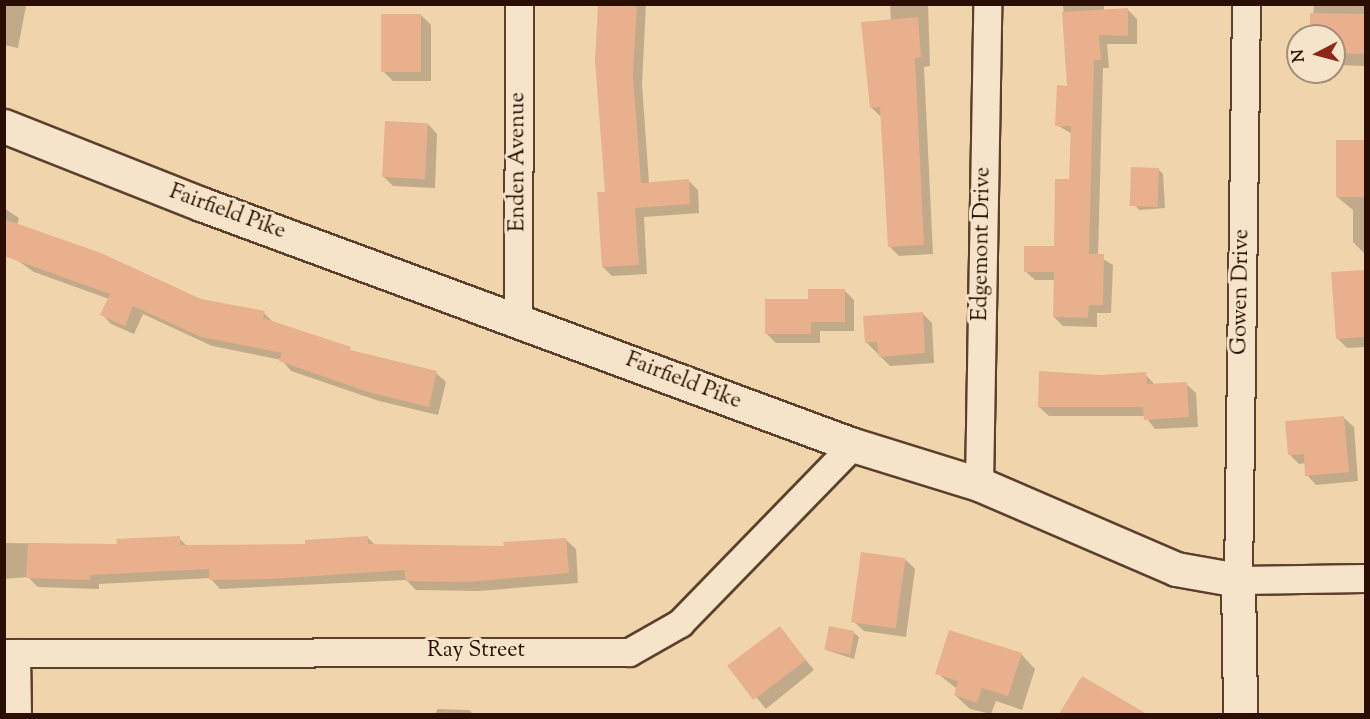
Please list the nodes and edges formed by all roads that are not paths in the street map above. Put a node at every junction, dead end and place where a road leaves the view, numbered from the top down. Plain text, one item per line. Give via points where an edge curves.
1 (519, 4) edge
2 (987, 4) edge
3 (1246, 4) edge
4 (4, 126) edge
5 (518, 320) junction
6 (853, 445) junction
7 (979, 484) junction
8 (1365, 578) edge
9 (1238, 580) junction
10 (10, 653) edge
11 (17, 714) edge
12 (1240, 714) edge

1 - 5 street, Enden Avenue
2 - 7 street, Edgemont Drive
3 - 9 street, Gowen Drive
4 - 5 street, Fairfield Pike via 201,204
5 - 6 street, Fairfield Pike
6 - 7 street, Fairfield Pike
6 - 10 street, Ray Street via 680,623 629,652
7 - 9 street, Fairfield Pike via 1176,568
8 - 9 street
9 - 12 street
10 - 11 street, Ray Street

